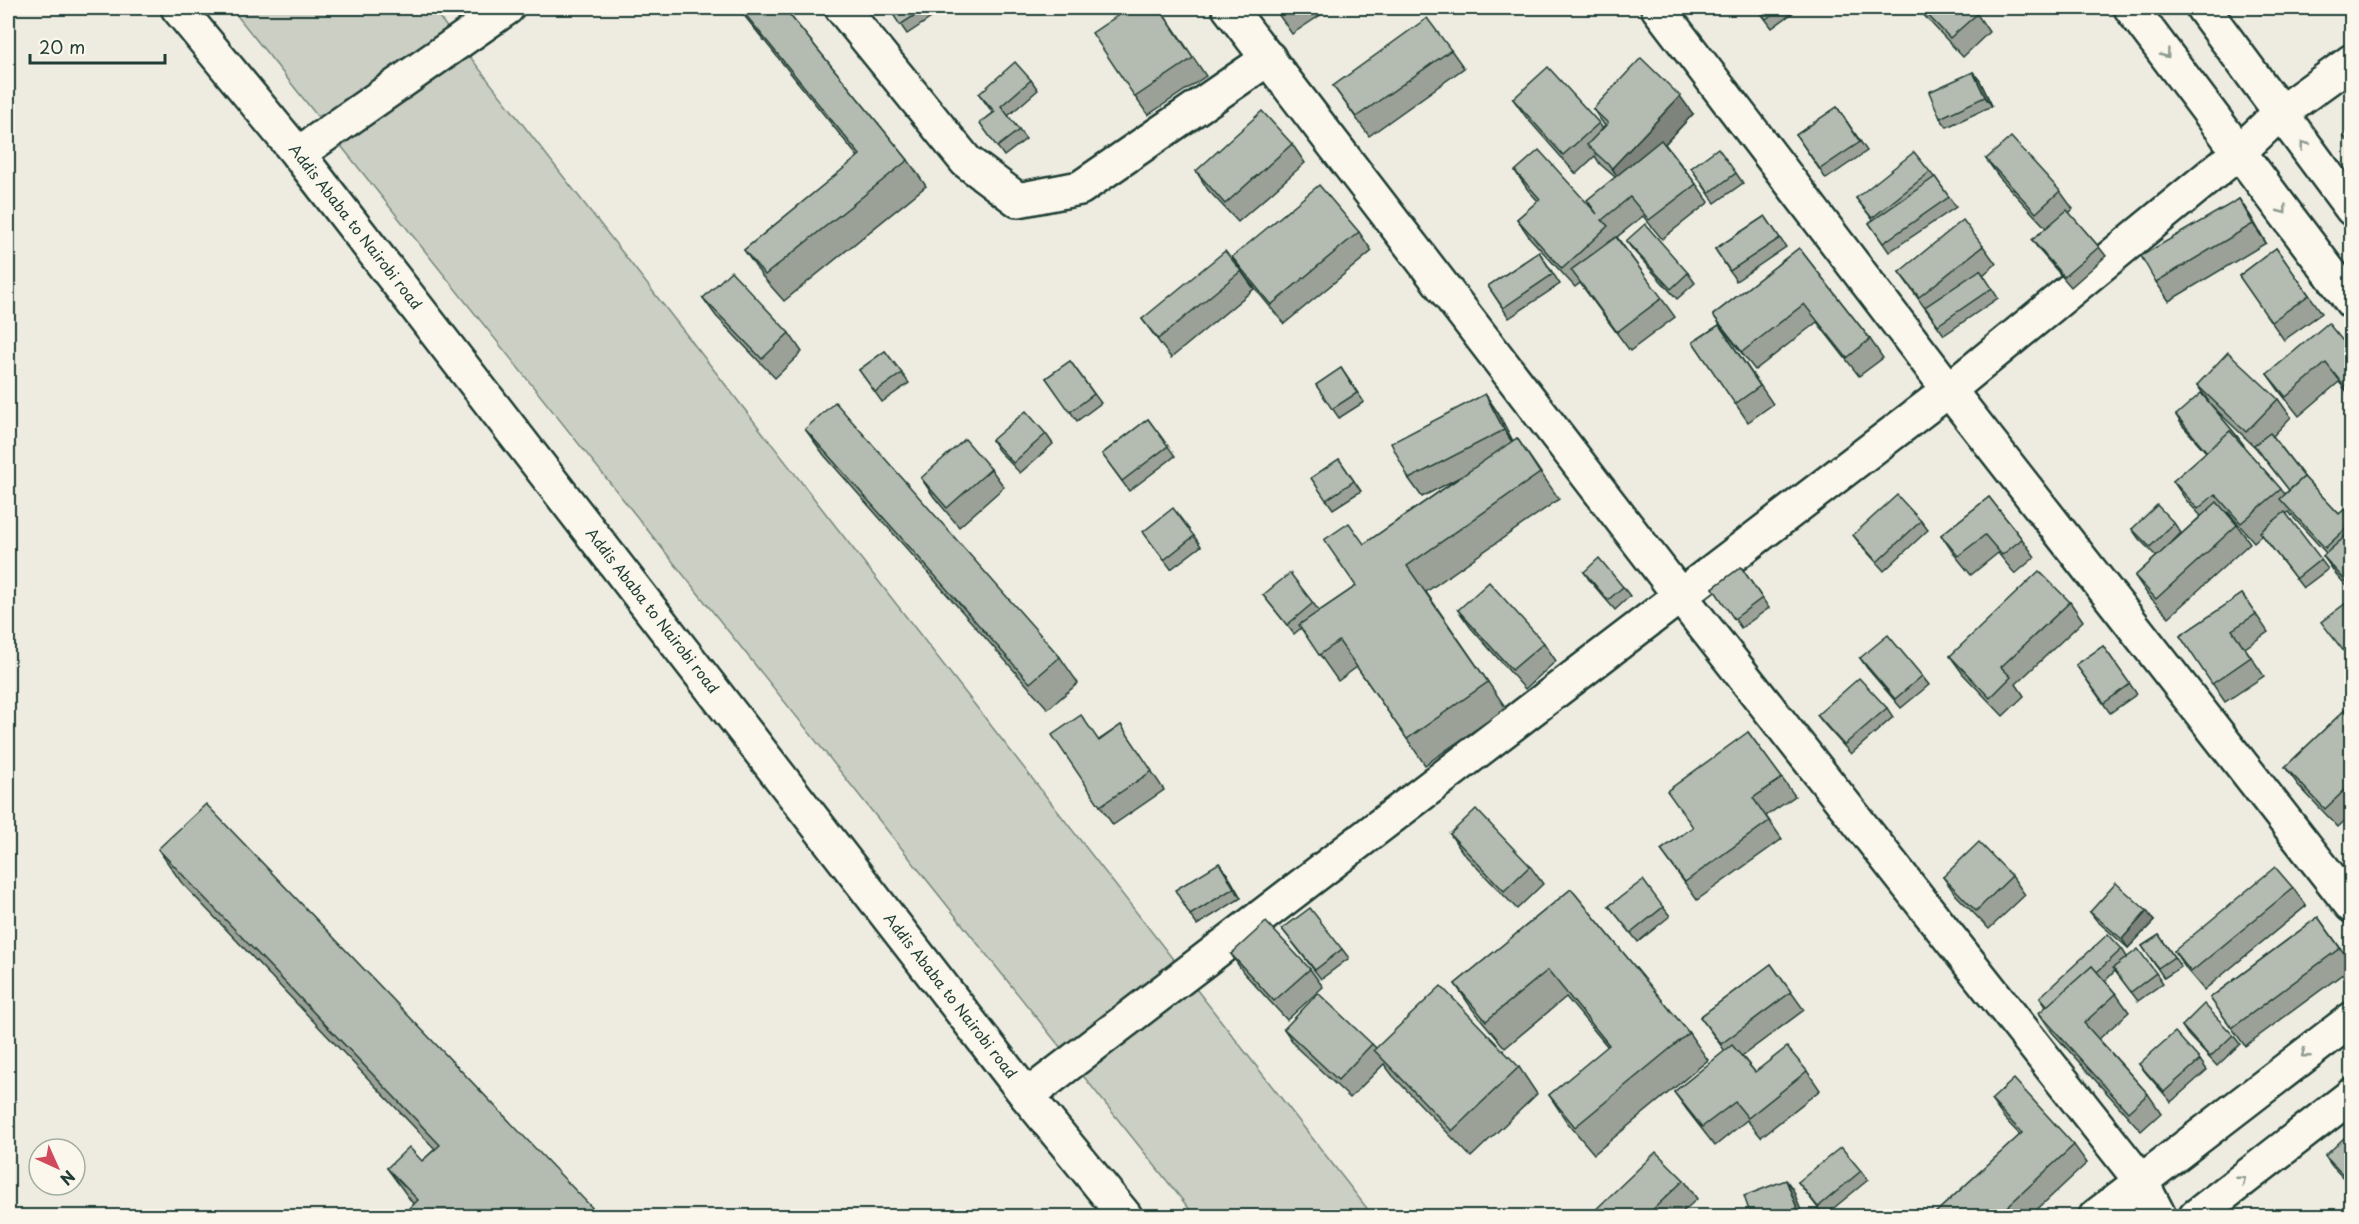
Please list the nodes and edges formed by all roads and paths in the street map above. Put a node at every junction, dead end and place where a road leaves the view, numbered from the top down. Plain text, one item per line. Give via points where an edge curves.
1 (178, 8) edge
2 (507, 8) edge
3 (842, 8) edge
4 (1229, 8) edge
5 (1658, 8) edge
6 (2131, 8) edge
7 (2202, 8) edge
8 (1269, 58) junction
9 (2352, 61) edge
10 (2280, 113) junction
11 (2239, 152) junction
12 (298, 154) junction
13 (2352, 209) edge
14 (2352, 302) edge
15 (1949, 390) junction
16 (1681, 597) junction
17 (2352, 906) edge
18 (2352, 1018) edge
19 (2352, 1095) edge
20 (1027, 1096) junction
21 (2141, 1181) junction
22 (1125, 1216) edge
23 (2096, 1216) edge
24 (2159, 1216) edge
25 (2196, 1216) edge

1 - 12 main road, Addis Ababa to Nairobi road
2 - 12 main road
3 - 8 main road via 966,162 1018,200 1080,188
4 - 8 main road
5 - 15 main road
6 -> 11 main road
7 - 10 main road
8 - 16 main road
9 - 10 main road
10 - 11 main road
13 -> 10 main road
11 -> 14 main road
11 - 15 main road
12 - 20 main road, Addis Ababa to Nairobi road
15 - 16 main road
15 - 17 main road
16 - 20 main road
16 - 21 main road
18 -> 21 main road
25 -> 19 main road
20 - 22 main road, Addis Ababa to Nairobi road
21 - 23 main road
21 - 24 main road

